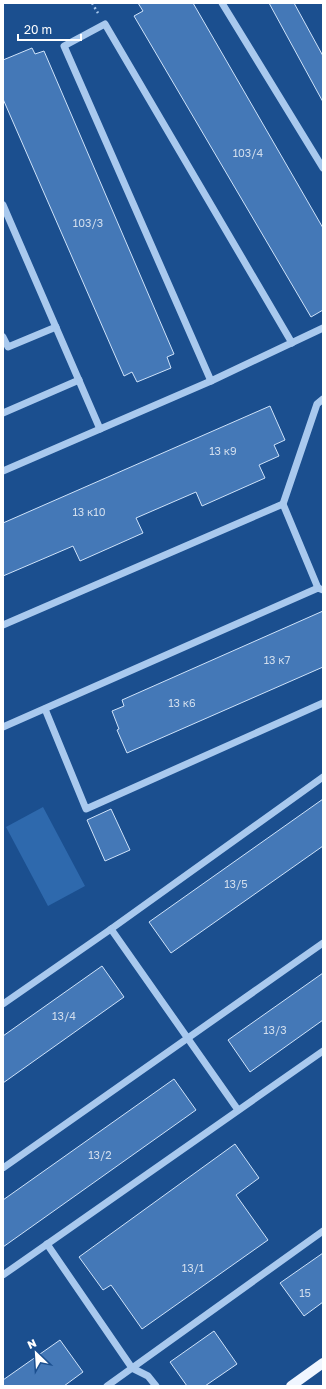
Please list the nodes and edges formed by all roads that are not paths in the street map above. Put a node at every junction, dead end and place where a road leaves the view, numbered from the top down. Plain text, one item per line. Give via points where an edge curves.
1 (222, 3) edge
2 (323, 168) edge
3 (3, 205) edge
4 (56, 326) junction
5 (323, 328) edge
6 (3, 337) edge
7 (292, 343) junction
8 (79, 380) junction
9 (211, 381) junction
10 (323, 399) edge
11 (3, 413) edge
12 (100, 429) junction
13 (3, 471) edge
14 (283, 504) junction
15 (320, 589) edge
16 (3, 625) edge
17 (323, 703) edge
18 (45, 709) junction
19 (3, 727) edge
20 (323, 777) edge
21 (111, 929) junction
22 (323, 943) edge
23 (3, 1004) edge
24 (187, 1037) junction
25 (323, 1051) edge
26 (238, 1110) junction
27 (3, 1168) edge
28 (323, 1231) edge
29 (47, 1244) junction
30 (3, 1275) edge
31 (323, 1363) edge
32 (132, 1368) junction
33 (106, 1386) edge
34 (156, 1386) edge
35 (291, 1386) edge

1 - 2 lane
3 - 4 lane
4 - 6 lane via 8,347
4 - 8 lane
5 - 7 lane
7 - 9 lane
7 - 9 lane via 105,24 64,46
8 - 11 lane
8 - 12 lane
9 - 12 lane
10 - 14 lane via 317,404
12 - 13 lane
14 - 15 lane
14 - 16 lane
15 - 18 lane
17 - 18 lane via 86,809
18 - 19 lane
20 - 21 lane
21 - 23 lane
21 - 24 lane
22 - 24 lane
24 - 26 lane
24 - 27 lane
25 - 26 lane
26 - 29 lane
28 - 32 lane
29 - 30 lane
29 - 32 lane
31 - 35 main road
32 - 33 lane
32 - 34 lane via 148,1376

